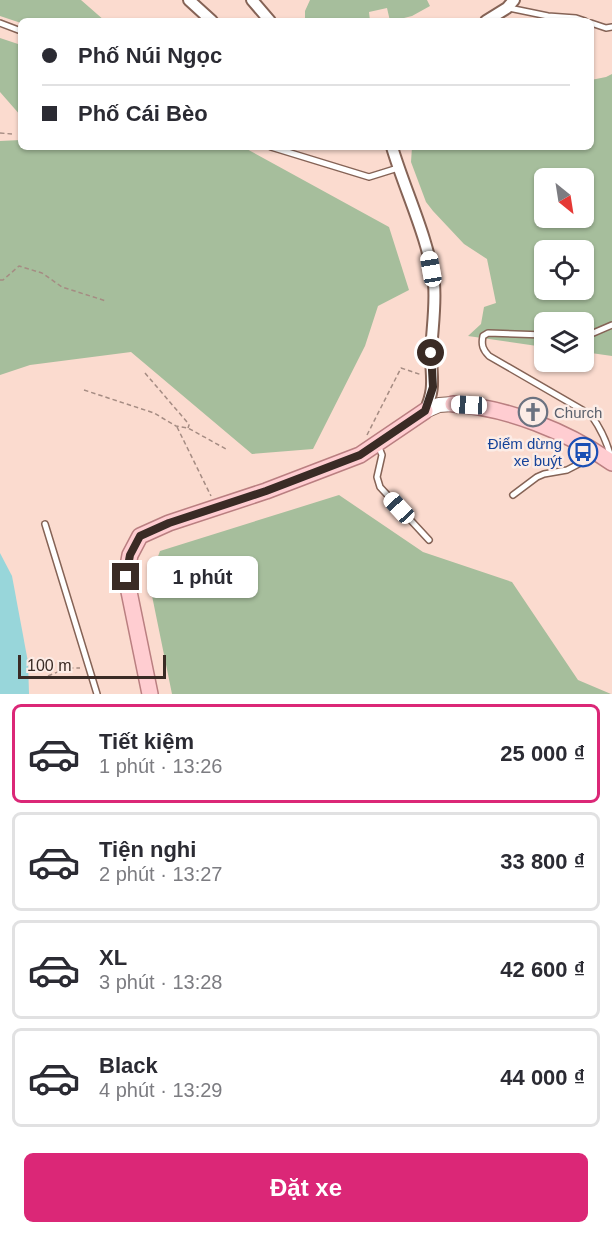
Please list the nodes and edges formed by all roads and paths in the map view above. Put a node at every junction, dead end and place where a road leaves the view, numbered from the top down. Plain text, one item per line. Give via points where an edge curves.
1 (189, 0) edge
2 (252, 0) edge
3 (510, 4) edge
4 (209, 18) edge
5 (267, 18) edge
6 (490, 18) edge
7 (576, 18) edge
8 (0, 23) edge
9 (594, 24) edge
10 (612, 27) edge
11 (18, 30) edge
12 (0, 134) edge
13 (12, 134) dead end
14 (281, 150) edge
15 (393, 150) edge
16 (398, 168) junction
17 (0, 280) edge
18 (106, 302) dead end
19 (612, 326) edge
20 (594, 333) edge
21 (534, 335) edge
22 (145, 373) dead end
23 (433, 382) junction
24 (84, 390) dead end
25 (453, 404) junction
26 (425, 411) junction
27 (176, 426) junction
28 (188, 428) junction
29 (377, 444) junction
30 (226, 449) dead end
31 (598, 453) junction
32 (360, 455) junction
33 (612, 463) edge
34 (513, 495) dead end
35 (216, 507) junction
36 (45, 524) dead end
37 (429, 540) dead end
38 (89, 671) junction
39 (48, 675) dead end
40 (97, 694) edge
41 (150, 694) edge

1 - 4 street
2 - 5 street
3 - 6 street
3 - 7 lane via 548,16
8 - 11 lane
9 - 10 lane
12 - 13 path
14 - 16 lane via 369,177
15 - 16 street
16 - 23 street via 429,254 434,285
17 - 18 path via 19,266
19 - 20 lane
21 - 33 lane via 488,333 482,343 489,356 591,415 602,431
22 - 28 path
23 - 25 street via 443,398
23 - 26 street
23 - 32 path via 401,368 367,433
24 - 27 path via 154,413
25 - 26 main road
25 - 31 main road via 517,416
26 - 29 main road
27 - 28 path
27 - 35 path
28 - 30 path
29 - 32 main road
29 - 37 lane via 382,455 377,477 380,487
31 - 33 main road
31 - 34 lane via 567,470 537,477
32 - 35 main road
35 - 41 main road via 140,536 130,555 126,577
36 - 38 lane
38 - 39 path via 67,668
38 - 40 lane

